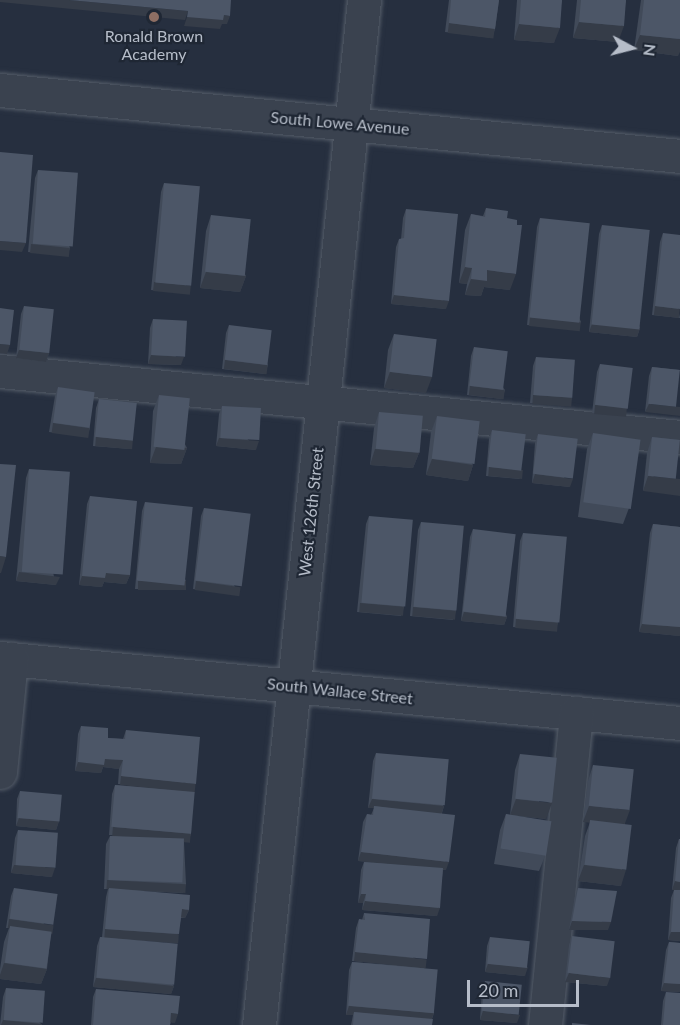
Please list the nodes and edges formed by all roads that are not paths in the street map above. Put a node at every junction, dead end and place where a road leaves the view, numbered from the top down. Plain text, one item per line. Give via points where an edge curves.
1 (364, 0) edge
2 (0, 90) edge
3 (352, 124) junction
4 (680, 156) edge
5 (0, 371) edge
6 (322, 403) junction
7 (680, 437) edge
8 (5, 659) edge
9 (294, 686) junction
10 (576, 713) junction
11 (680, 723) edge
12 (0, 772) edge
13 (259, 1025) edge
14 (545, 1025) edge

1 - 3 street, West 126th Street
2 - 3 street, South Lowe Avenue
3 - 4 street, South Lowe Avenue
3 - 6 street, West 126th Street
5 - 6 street
6 - 7 street
6 - 9 street, West 126th Street
8 - 9 street, South Wallace Street
8 - 12 street
9 - 10 street, South Wallace Street
9 - 13 street, West 126th Street
10 - 11 street, South Wallace Street
10 - 14 street

